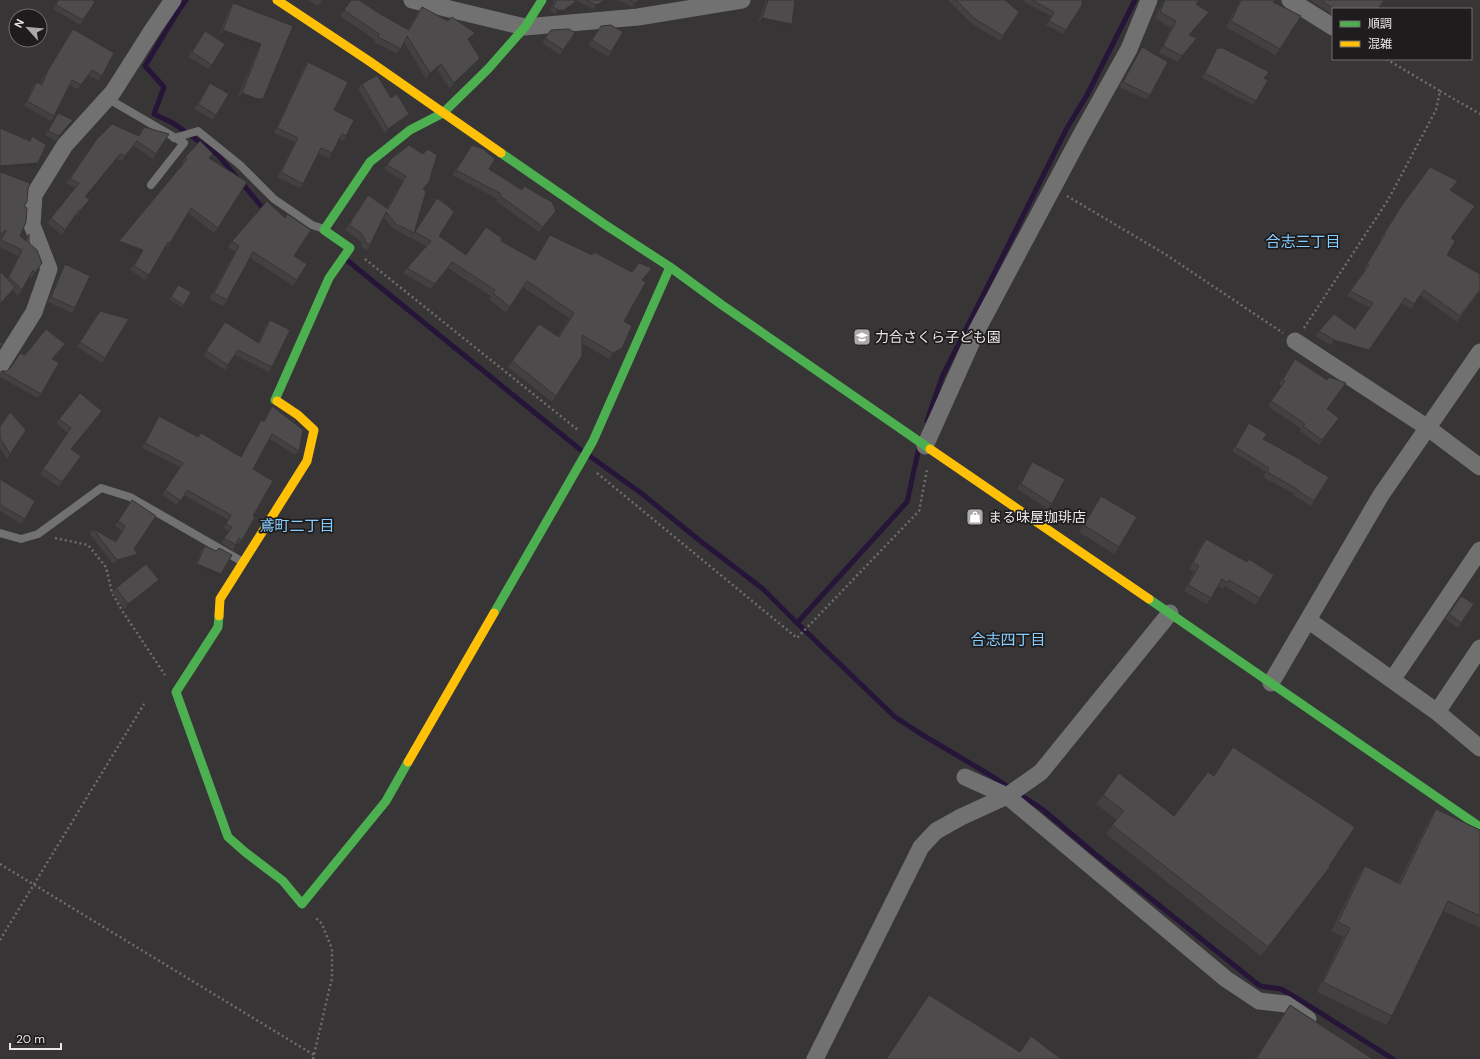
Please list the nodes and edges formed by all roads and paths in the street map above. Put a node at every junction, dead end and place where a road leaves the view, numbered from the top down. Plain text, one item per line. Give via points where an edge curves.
1 (173, 0) edge
2 (277, 0) edge
3 (412, 0) edge
4 (542, 0) edge
5 (742, 0) edge
6 (1149, 0) edge
7 (1290, 0) edge
8 (687, 4) edge
9 (1332, 26) edge
10 (525, 27) junction
11 (1388, 60) edge
12 (1440, 91) junction
13 (107, 98) junction
14 (443, 113) junction
15 (1480, 114) edge
16 (174, 138) junction
17 (151, 185) dead end
18 (1053, 188) junction
19 (324, 230) junction
20 (350, 248) junction
21 (670, 267) junction
22 (1295, 341) junction
23 (1480, 352) edge
24 (0, 366) edge
25 (1428, 428) junction
26 (593, 441) junction
27 (925, 446) junction
28 (581, 460) junction
29 (1480, 467) edge
30 (0, 533) edge
31 (38, 534) junction
32 (1480, 550) edge
33 (243, 562) junction
34 (1170, 613) junction
35 (1308, 620) junction
36 (1480, 648) edge
37 (1392, 680) junction
38 (1271, 683) junction
39 (176, 692) junction
40 (144, 704) dead end
41 (1437, 712) junction
42 (1480, 748) edge
43 (965, 778) dead end
44 (1007, 796) junction
45 (1480, 827) edge
46 (0, 864) edge
47 (33, 884) junction
48 (302, 904) junction
49 (0, 940) edge
50 (1318, 1025) edge
51 (314, 1055) junction
52 (313, 1059) edge
53 (815, 1059) edge

1 - 13 street
2 - 14 street
3 - 10 street
4 - 10 street
5 - 8 street
6 - 18 street via 1129,49
7 - 9 street
8 - 10 street via 638,17
10 - 14 street via 488,69
11 - 12 path
12 - 15 path
12 - 22 path via 1436,110 1388,200
13 - 16 lane
13 - 24 street via 65,145 34,196 32,225 48,269 34,312
14 - 19 street via 410,130 370,162
14 - 21 street
16 - 17 lane via 184,143
16 - 19 lane via 198,131 240,165 274,199 312,225
18 - 22 path via 1165,254
18 - 27 street via 977,330
19 - 20 street
20 - 26 path
20 - 33 street via 329,278 275,400 298,415 314,430 307,461
21 - 26 street
21 - 27 street
22 - 25 street
23 - 25 street
25 - 29 street
25 - 35 street via 1381,495
26 - 28 street
27 - 28 path via 928,466 919,511 797,638
27 - 34 street
28 - 48 street via 386,801
30 - 31 lane via 21,539
31 - 33 lane via 101,488 130,497
31 - 39 path via 88,545 106,567 112,593 123,612
32 - 37 street
33 - 39 street via 220,599 218,627
34 - 38 street
34 - 44 street via 1041,772
35 - 37 street
35 - 38 street
36 - 41 street
37 - 41 street
38 - 45 street
39 - 48 street via 228,837 283,881
40 - 47 path
41 - 42 street
43 - 44 street
44 - 50 street via 1226,979 1259,1001 1286,1004
44 - 53 street via 936,831 921,847
46 - 47 path
47 - 49 path
47 - 51 path
48 - 51 path via 322,924 332,949 332,978
51 - 52 path

